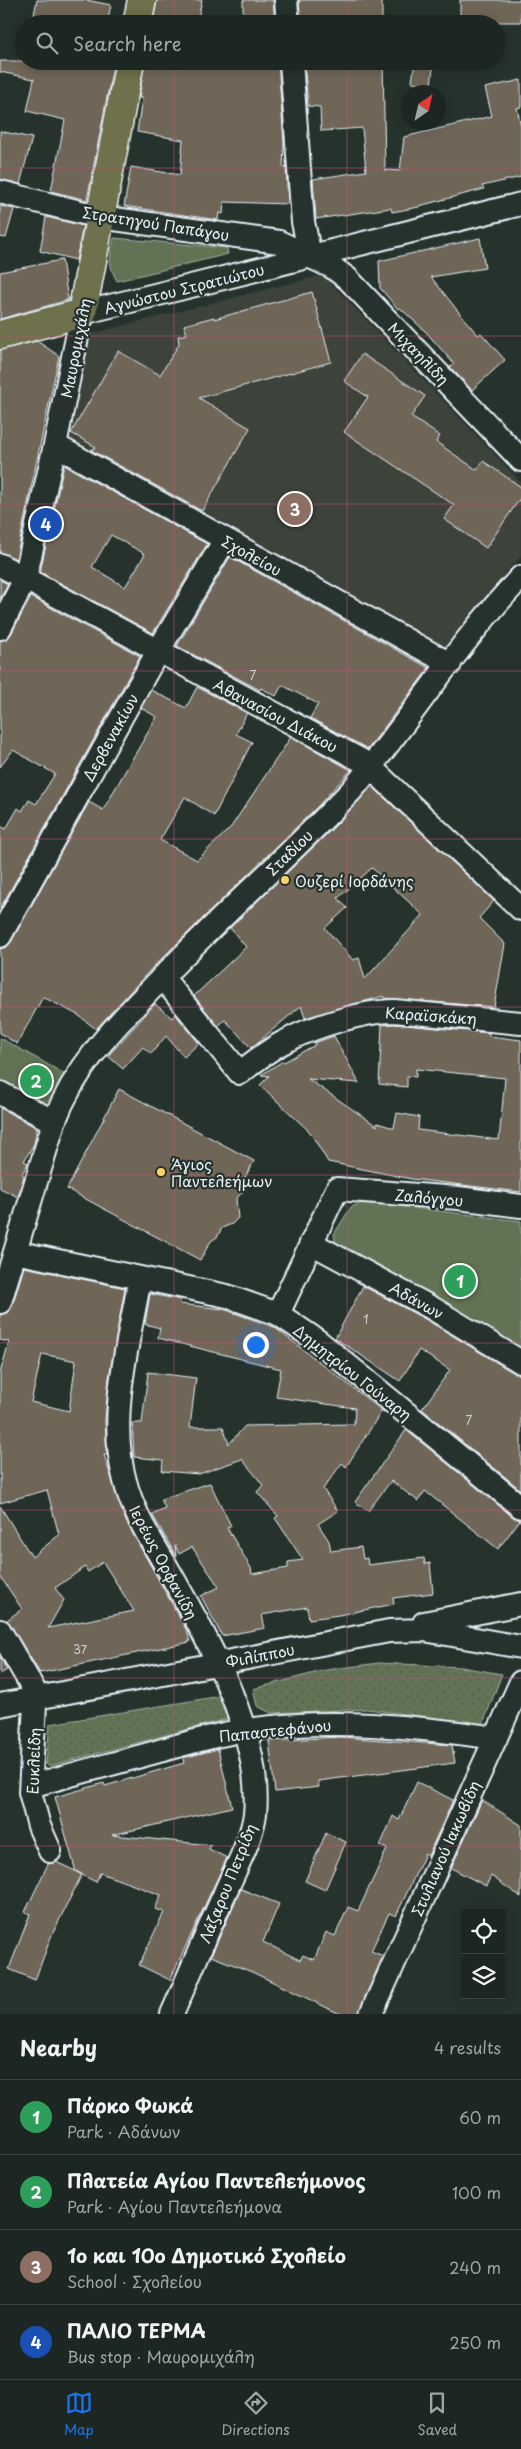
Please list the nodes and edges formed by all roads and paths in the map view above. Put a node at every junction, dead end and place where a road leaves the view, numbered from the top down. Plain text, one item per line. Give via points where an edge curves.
1 (142, 0) edge
2 (286, 0) edge
3 (139, 15) edge
4 (287, 15) edge
5 (128, 70) edge
6 (292, 70) edge
7 (0, 192) edge
8 (521, 204) edge
9 (100, 217) junction
10 (310, 255) junction
11 (82, 314) junction
12 (0, 335) edge
13 (56, 445) junction
14 (521, 460) edge
15 (225, 540) junction
16 (0, 565) edge
17 (521, 577) edge
18 (25, 579) junction
19 (0, 628) edge
20 (158, 651) junction
21 (450, 664) junction
22 (372, 767) junction
23 (521, 909) edge
24 (0, 936) edge
25 (162, 978) junction
26 (521, 1023) edge
27 (0, 1093) edge
28 (54, 1122) junction
29 (521, 1206) edge
30 (311, 1243) junction
31 (15, 1252) junction
32 (140, 1278) junction
33 (0, 1302) edge
34 (278, 1314) junction
35 (521, 1362) edge
36 (521, 1507) edge
37 (521, 1604) edge
38 (0, 1631) edge
39 (389, 1631) junction
40 (521, 1646) edge
41 (217, 1664) junction
42 (521, 1682) edge
43 (35, 1698) junction
44 (0, 1705) edge
45 (246, 1730) junction
46 (496, 1738) junction
47 (31, 1786) junction
48 (50, 1850) dead end
49 (172, 2014) edge
50 (371, 2014) edge

1 - 3 main road
2 - 4 street
5 - 9 main road, Μαυρομιχάλη
6 - 10 street via 303,222
7 - 9 street, Στρατηγού Παπάγου
8 - 10 street, Αγνώστου Στρατιώτου
9 - 10 street, Στρατηγού Παπάγου via 279,242
9 - 11 main road, Μαυρομιχάλη
10 - 11 street, Αγνώστου Στρατιώτου
10 - 14 street, Μιχαηλίδη via 348,278
11 - 12 main road, Αγνώστου Στρατιώτου
11 - 13 street, Μαυρομιχάλη
13 - 15 street, Σχολείου
13 - 18 street, Μαυρομιχάλη
15 - 20 street, Δερβενακίων
15 - 21 street, Σχολείου
16 - 18 street, Αθανασίου Διάκου
17 - 21 street, Σταδίου
18 - 19 street, Μαυρομιχάλη
18 - 20 street, Αθανασίου Διάκου
20 - 22 street, Αθανασίου Διάκου
20 - 24 street, Δερβενακίων
21 - 22 street, Σταδίου
22 - 23 street, Αθανασίου Διάκου
22 - 25 street, Σταδίου
25 - 26 street, Καραϊσκάκη via 240,1073 292,1038 374,1012
25 - 28 street, Σταδίου via 92,1054 68,1090
27 - 28 street
28 - 31 street, Σταδίου
29 - 30 street, Ζαλόγγου via 337,1189
30 - 34 street
30 - 35 street, Αδάνων via 432,1308
31 - 32 street, Δημητρίου Γούναρη
31 - 33 street, Σταδίου
32 - 34 street, Δημητρίου Γούναρη via 226,1296
32 - 41 street, Ιερέως Ορφανίδη via 119,1412 119,1449 124,1479 136,1512
34 - 36 street, Δημητρίου Γούναρη via 318,1341
37 - 39 street
38 - 43 street via 28,1676
39 - 40 street, Φιλίππου via 424,1630
39 - 41 street, Φιλίππου
41 - 43 street, Φιλίππου
41 - 45 street, Λάζαρου Πετρίδη
42 - 46 street, Στυλιανού Ιακωβίδη
43 - 44 street, Φιλίππου
43 - 47 street, Ευκλείδη
45 - 46 street, Παπαστεφάνου via 365,1723
45 - 47 street, Παπαστεφάνου
45 - 49 street, Λάζαρου Πετρίδη via 256,1796 251,1832
46 - 50 street, Στυλιανού Ιακωβίδη
47 - 48 street, Ευκλείδη via 32,1806

